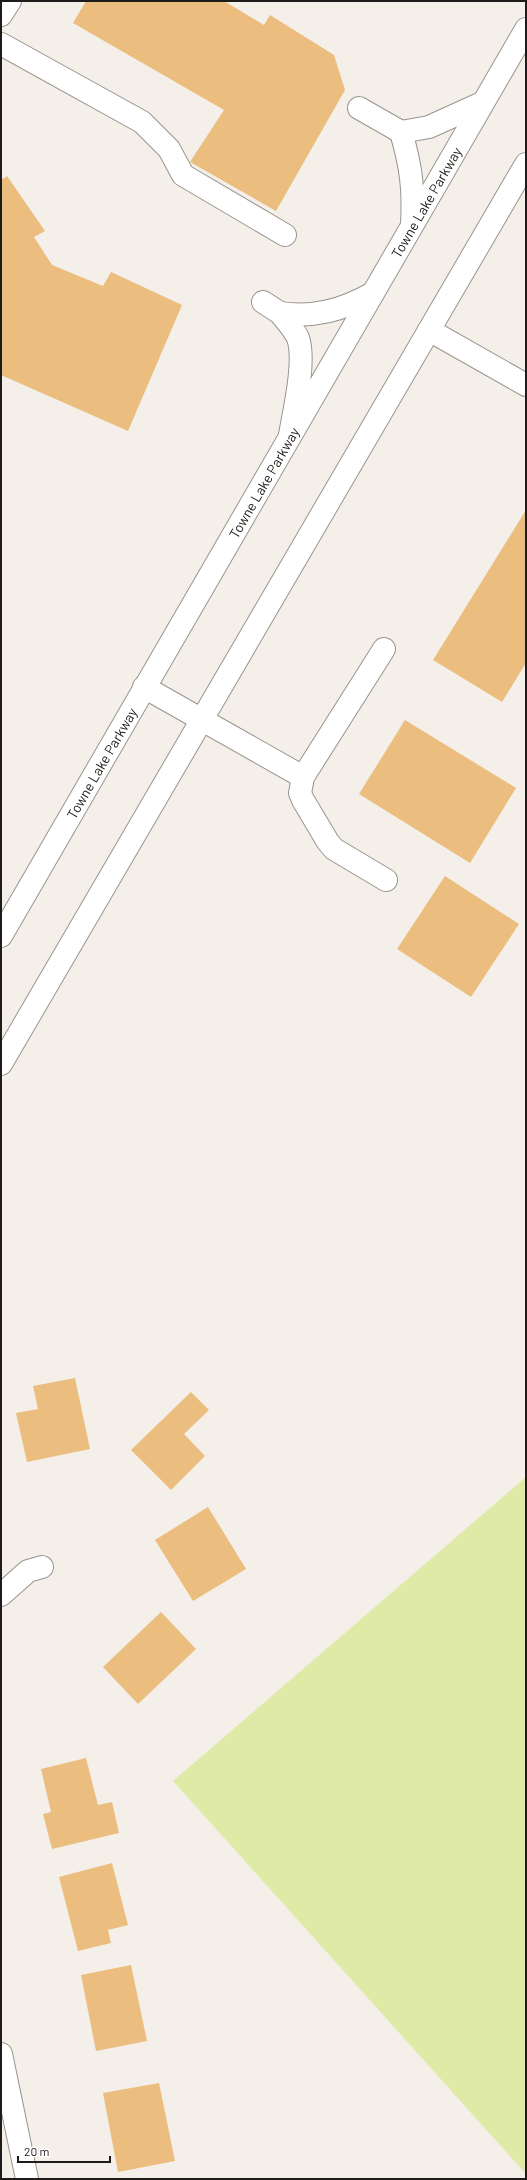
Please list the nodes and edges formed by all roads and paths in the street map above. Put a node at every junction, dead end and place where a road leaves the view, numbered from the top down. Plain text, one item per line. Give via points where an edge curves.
1 (10, 1) edge
2 (1, 15) edge
3 (526, 29) edge
4 (1, 44) edge
5 (482, 103) junction
6 (359, 108) dead end
7 (401, 132) junction
8 (526, 164) edge
9 (412, 225) junction
10 (284, 235) dead end
11 (373, 293) junction
12 (429, 330) junction
13 (526, 385) edge
14 (290, 436) junction
15 (384, 649) dead end
16 (144, 687) junction
17 (203, 720) junction
18 (303, 777) junction
19 (386, 880) dead end
20 (1, 936) edge
21 (1, 1064) edge
22 (42, 1567) dead end
23 (1, 1595) edge
24 (1, 2054) edge
25 (28, 2179) edge

1 - 2 main road
3 - 5 main road, Towne Lake Parkway
4 - 10 main road via 142,122 169,149 184,175
5 - 7 main road via 430,127
5 - 9 main road, Towne Lake Parkway
6 - 7 main road
7 - 9 main road via 413,186
8 - 12 main road
9 - 11 main road, Towne Lake Parkway
11 - 14 main road, Towne Lake Parkway
11 - 14 main road via 327,313 296,315 271,307 298,339 299,388
12 - 13 main road
12 - 17 main road
14 - 16 main road, Towne Lake Parkway
15 - 18 main road
16 - 17 main road
16 - 20 main road, Towne Lake Parkway
17 - 18 main road
17 - 21 main road
18 - 19 main road via 300,793 328,842 341,854
22 - 23 main road via 28,1571
24 - 25 main road

